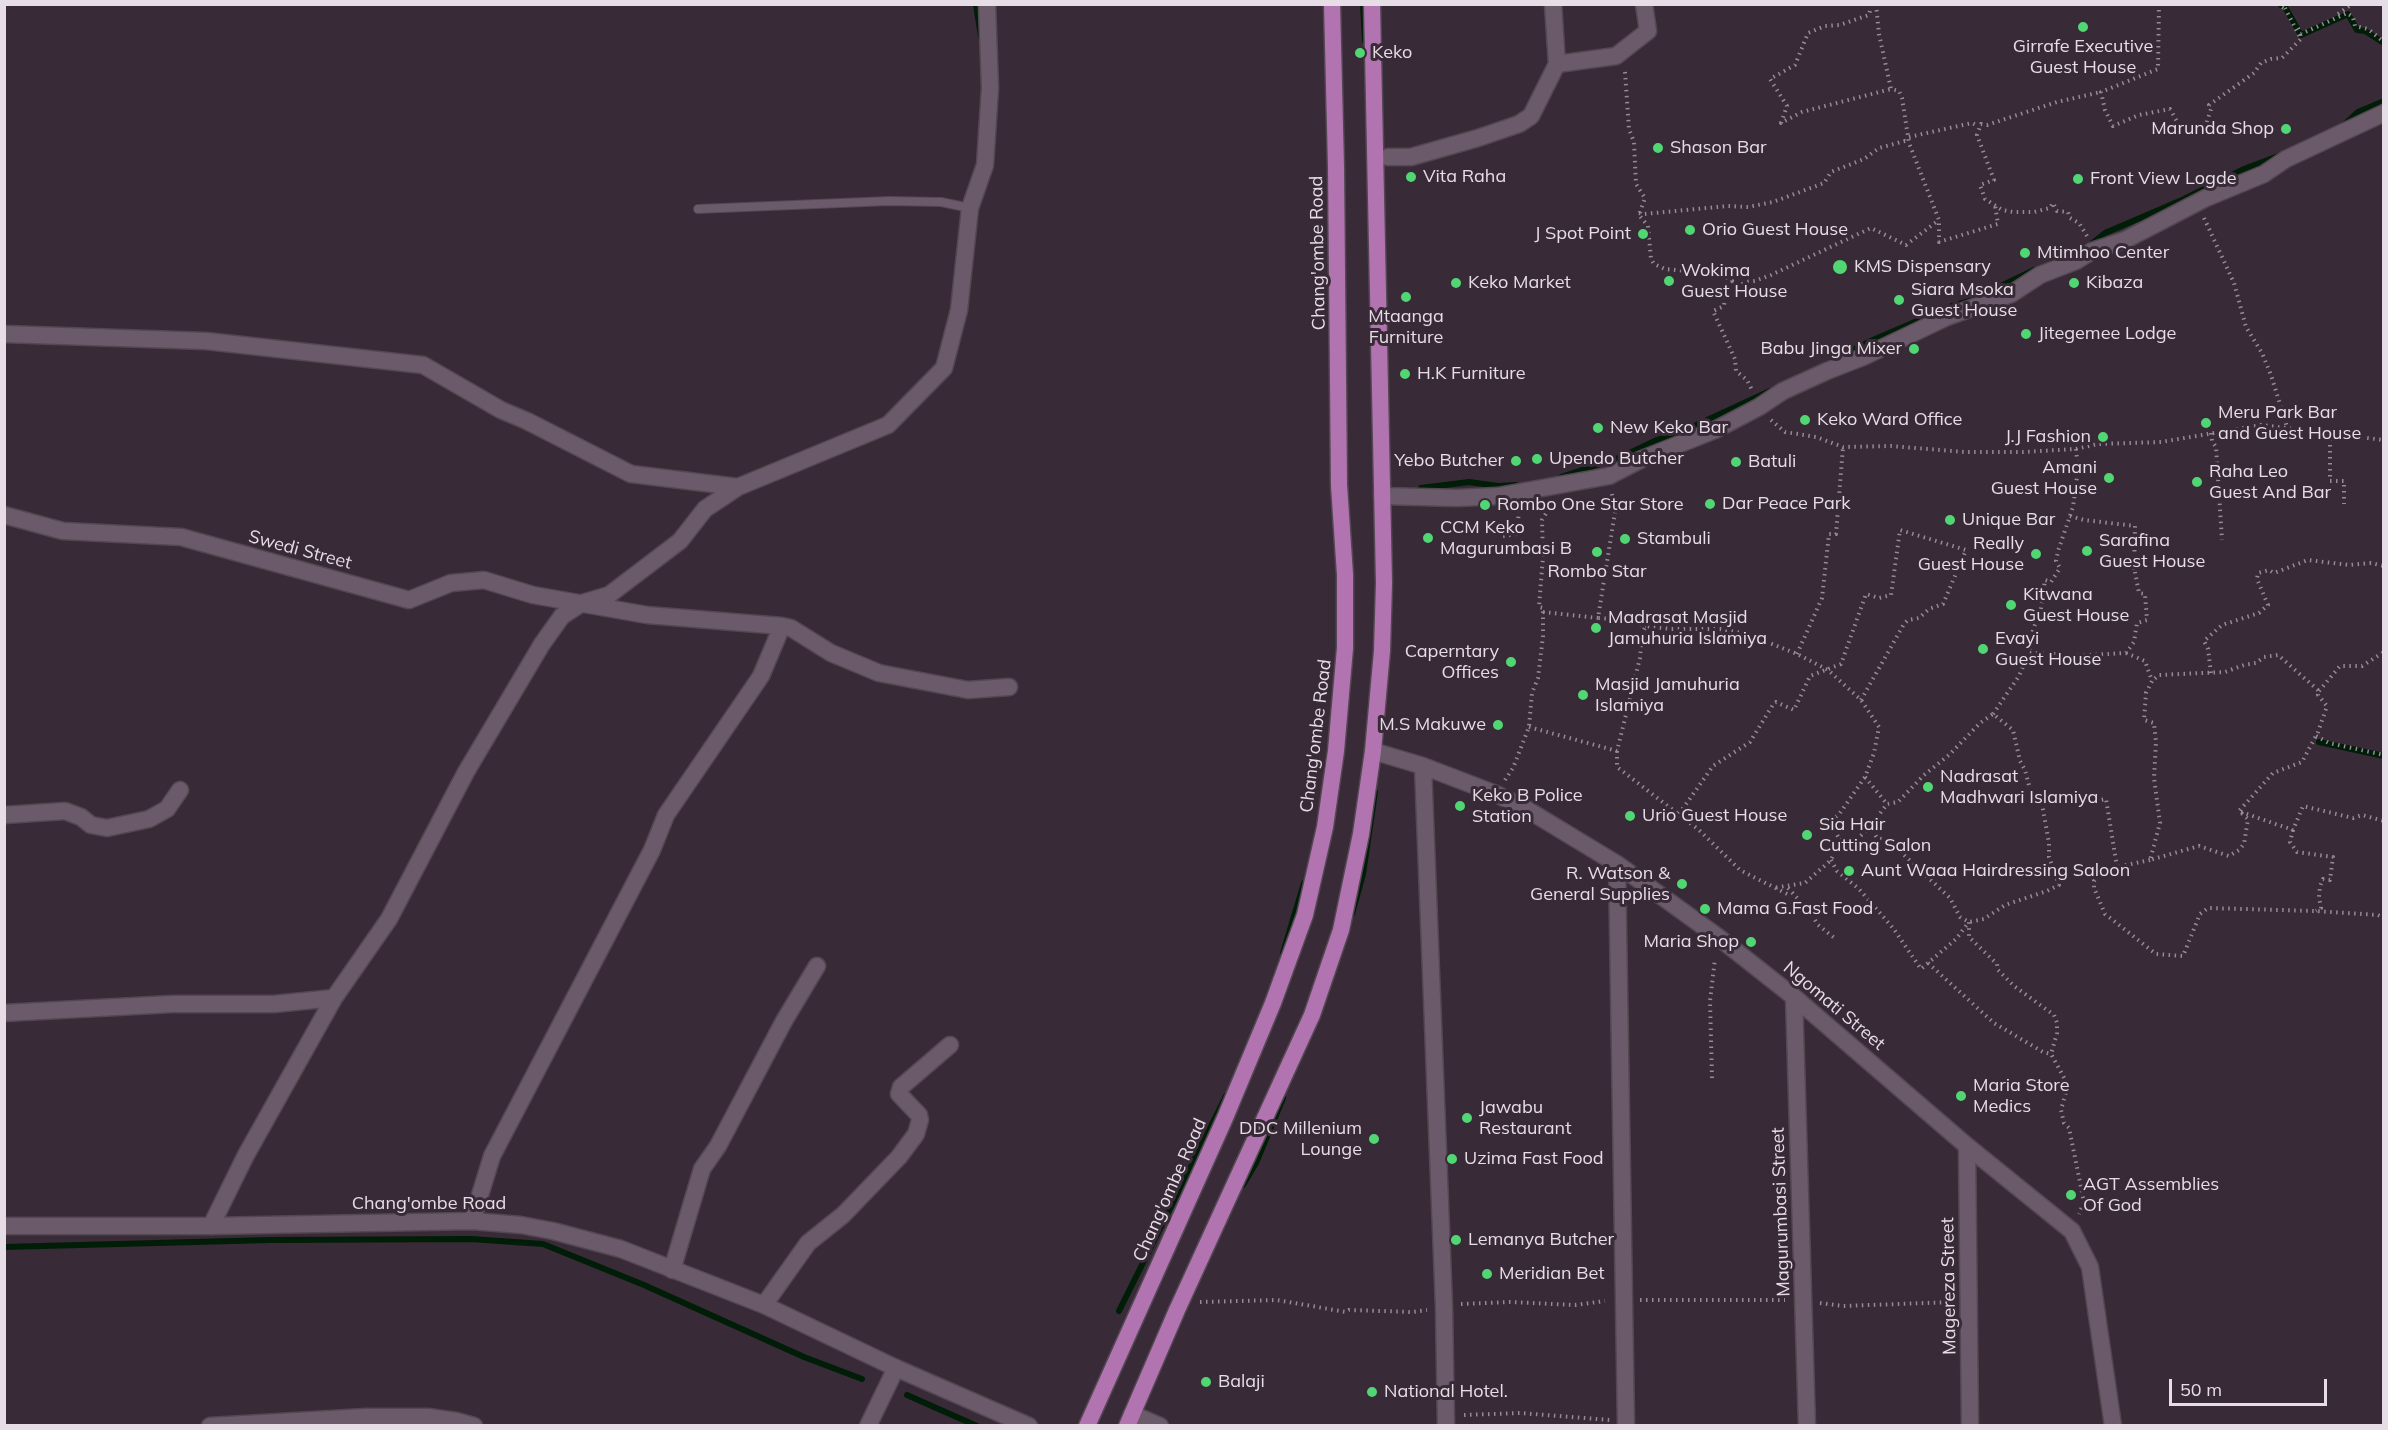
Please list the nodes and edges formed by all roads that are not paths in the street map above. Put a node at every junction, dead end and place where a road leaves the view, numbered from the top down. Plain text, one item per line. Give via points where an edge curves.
1 (987, 4) edge
2 (1332, 4) edge
3 (1372, 4) edge
4 (1552, 4) edge
5 (1644, 4) edge
6 (1557, 64) junction
7 (2384, 112) edge
8 (1388, 157) dead end
9 (970, 208) junction
10 (699, 209) dead end
11 (4, 334) edge
12 (700, 481) junction
13 (738, 487) junction
14 (1382, 496) junction
15 (705, 509) junction
16 (4, 515) edge
17 (582, 603) junction
18 (782, 626) junction
19 (1009, 687) dead end
20 (1373, 751) junction
21 (1423, 766) junction
22 (180, 790) dead end
23 (4, 815) edge
24 (1617, 864) junction
25 (817, 966) dead end
26 (1794, 997) junction
27 (334, 998) junction
28 (4, 1013) edge
29 (950, 1045) dead end
30 (1967, 1146) junction
31 (472, 1221) junction
32 (4, 1226) edge
33 (211, 1226) junction
34 (672, 1270) junction
35 (764, 1305) junction
36 (896, 1368) junction
37 (1129, 1420) edge
38 (1446, 1420) edge
39 (296, 1423) edge
40 (1619, 1423) edge
41 (210, 1425) edge
42 (474, 1425) edge
43 (868, 1425) edge
44 (1029, 1425) edge
45 (1087, 1425) edge
46 (1160, 1425) edge
47 (1807, 1425) edge
48 (1970, 1425) edge
49 (2113, 1425) edge

1 - 9 street via 990,88 985,165
2 - 45 main road, Chang'ombe Road via 1339,485 1346,648 1325,827 1305,915 1273,1003
3 - 14 main road
4 - 6 street
5 - 6 street via 1648,31 1616,56
6 - 8 street via 1526,120 1411,157
7 - 14 street via 2125,240 2040,275 2011,294 1947,317 1827,371 1715,430 1609,476 1498,496
9 - 10 lane via 941,202 889,201
9 - 13 street via 959,310 944,368 888,425
11 - 12 street via 206,341 423,365 501,410 631,474
12 - 13 street
12 - 15 street
13 - 15 street
14 - 20 main road via 1383,606
15 - 17 street via 680,541 609,595
16 - 17 street, Swedi Street via 63,531 181,537 409,600 451,583 484,580 533,595
17 - 18 street, Swedi Street via 647,615
17 - 27 street via 562,616 542,644 466,772 389,919
18 - 19 street via 879,673 968,690
18 - 31 street via 760,676 666,815 647,860 492,1156
20 - 21 street, Ngomati Street
20 - 37 main road via 1341,930 1312,1015
21 - 24 street, Ngomati Street via 1523,807
21 - 38 street
22 - 23 street via 167,809 150,819 107,828 91,825 65,811
24 - 26 street, Ngomati Street
24 - 40 street via 1624,1300
25 - 34 street via 702,1169
26 - 30 street, Ngomati Street
26 - 47 street, Magurumbasi Street
27 - 28 street via 274,1004 172,1004
27 - 33 street
29 - 35 street via 901,1087 899,1094 919,1115 916,1134 843,1215 808,1243
30 - 48 street, Magereza Street
30 - 49 street, Ngomati Street via 2073,1231 2090,1267
31 - 33 street, Chang'ombe Road
31 - 34 street, Chang'ombe Road via 553,1231 621,1249
32 - 33 street, Chang'ombe Road
34 - 35 street, Chang'ombe Road
35 - 36 street, Chang'ombe Road
36 - 43 street
36 - 44 street, Chang'ombe Road
37 - 46 street
39 - 41 street
39 - 42 street via 428,1417

